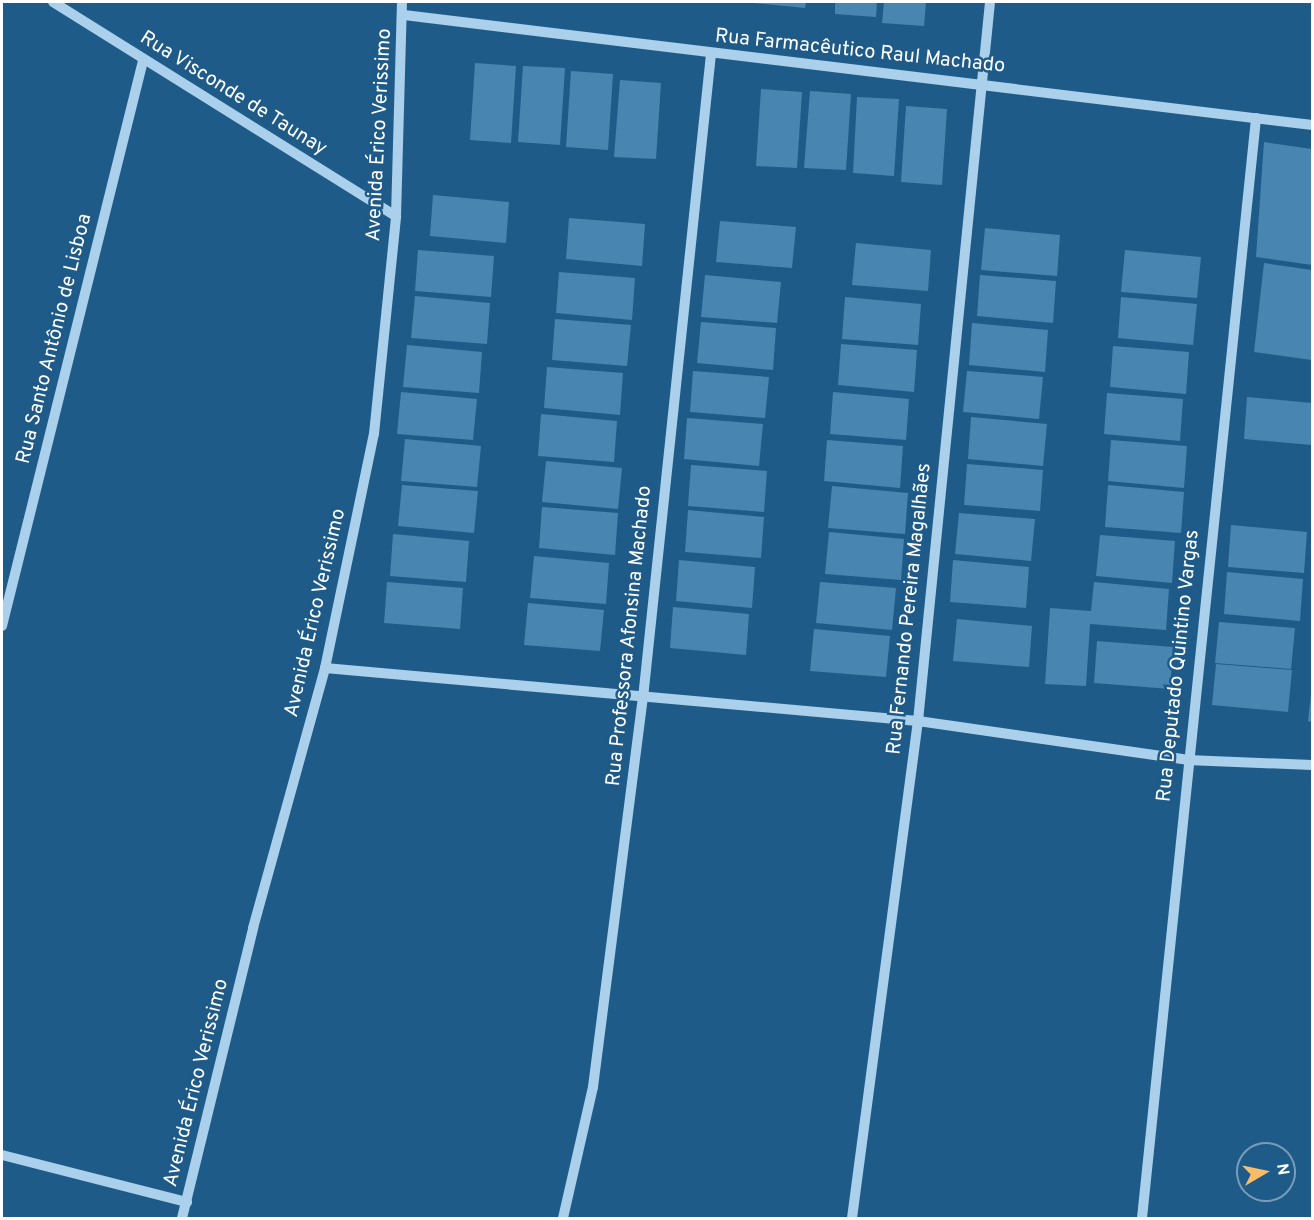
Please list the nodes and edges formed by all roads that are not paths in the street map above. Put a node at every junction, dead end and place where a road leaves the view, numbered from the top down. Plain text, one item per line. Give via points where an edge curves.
1 (53, 2) edge
2 (402, 2) edge
3 (990, 2) edge
4 (404, 15) junction
5 (711, 54) junction
6 (143, 61) junction
7 (981, 83) junction
8 (1256, 118) junction
9 (1312, 125) edge
10 (396, 216) junction
11 (2, 626) edge
12 (325, 668) junction
13 (643, 698) junction
14 (918, 721) junction
15 (1187, 760) junction
16 (1312, 765) edge
17 (2, 1155) edge
18 (187, 1202) junction
19 (182, 1218) edge
20 (563, 1218) edge
21 (852, 1218) edge
22 (1142, 1218) edge

1 - 6 street, Rua Visconde de Taunay
2 - 4 street, Avenida Érico Verissimo
3 - 7 street, Rua Fernando Pereira Magalhães
4 - 5 street, Rua Farmacêutico Raul Machado
4 - 10 street, Avenida Érico Verissimo
5 - 7 street, Rua Farmacêutico Raul Machado
5 - 13 street, Rua Professora Afonsina Machado
6 - 10 street, Rua Visconde de Taunay
6 - 11 street, Rua Santo Antônio de Lisboa
7 - 8 street, Rua Farmacêutico Raul Machado
7 - 14 street, Rua Fernando Pereira Magalhães
8 - 9 street, Rua Farmacêutico Raul Machado
8 - 15 street, Rua Deputado Quintino Vargas
10 - 12 street, Avenida Érico Verissimo via 374,434
12 - 13 street
12 - 18 street, Avenida Érico Verissimo via 253,928
13 - 14 street
13 - 20 street, Rua Professora Afonsina Machado via 593,1086
14 - 15 street
14 - 21 street, Rua Fernando Pereira Magalhães
15 - 16 street
15 - 22 street, Rua Deputado Quintino Vargas
17 - 18 street
18 - 19 street, Avenida Érico Verissimo

